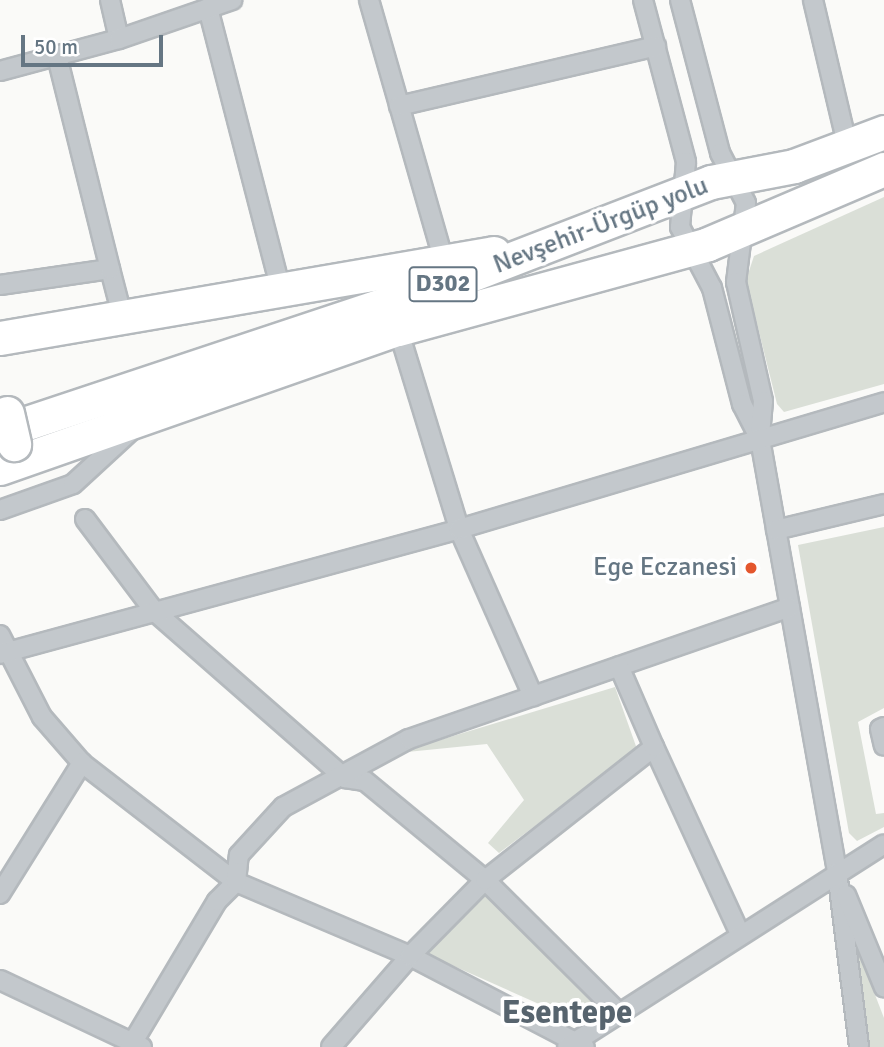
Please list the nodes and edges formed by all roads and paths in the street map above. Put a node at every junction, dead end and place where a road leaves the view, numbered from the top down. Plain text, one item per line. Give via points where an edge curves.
1 (110, 0) edge
2 (232, 0) edge
3 (369, 0) edge
4 (643, 0) edge
5 (680, 0) edge
6 (813, 0) edge
7 (208, 8) junction
8 (119, 39) junction
9 (656, 46) junction
10 (57, 56) junction
11 (0, 71) edge
12 (399, 106) junction
13 (884, 132) edge
14 (848, 148) junction
15 (882, 171) edge
16 (734, 178) junction
17 (684, 192) junction
18 (743, 229) junction
19 (545, 247) junction
20 (690, 249) junction
21 (443, 258) junction
22 (110, 268) junction
23 (0, 285) edge
24 (280, 287) junction
25 (122, 315) junction
26 (398, 329) junction
27 (0, 338) edge
28 (884, 402) edge
29 (147, 417) junction
30 (4, 438) edge
31 (760, 439) junction
32 (884, 504) edge
33 (0, 510) edge
34 (85, 519) dead end
35 (459, 529) junction
36 (776, 530) junction
37 (790, 607) junction
38 (154, 611) junction
39 (3, 647) edge
40 (619, 666) junction
41 (533, 696) junction
42 (884, 727) edge
43 (884, 746) edge
44 (654, 747) junction
45 (82, 763) junction
46 (345, 778) junction
47 (884, 845) edge
48 (837, 872) junction
49 (485, 880) junction
50 (236, 882) junction
51 (0, 894) edge
52 (740, 934) junction
53 (410, 956) junction
54 (0, 980) edge
55 (884, 987) edge
56 (618, 1012) junction
57 (576, 1044) edge
58 (135, 1046) edge
59 (331, 1047) edge
60 (859, 1047) edge

1 - 8 street
2 - 7 street
3 - 12 street
4 - 9 street
5 - 16 street via 720,153
6 - 14 street
7 - 8 street
7 - 24 street
8 - 10 street
9 - 12 street
9 - 17 street via 686,162
10 - 11 street
10 - 22 street
12 - 21 street
13 - 14 highway, Nevşehir-Ürgüp yolu / D302
14 - 16 highway, Nevşehir-Ürgüp yolu / D302 via 794,166
15 - 18 highway, Nevşehir-Ürgüp yolu / D302
16 - 17 highway, Nevşehir-Ürgüp yolu / D302
16 - 18 street via 746,203
17 - 19 highway, Nevşehir-Ürgüp yolu / D302
17 - 20 street via 678,216
18 - 20 highway, Nevşehir-Ürgüp yolu / D302
18 - 31 street via 736,282 763,401
19 - 21 highway
19 - 30 highway, Nevşehir-Ürgüp yolu / D302
20 - 26 highway, Nevşehir-Ürgüp yolu / D302
20 - 31 street via 712,288 742,404
21 - 24 highway
22 - 23 street
22 - 25 street
24 - 25 highway
25 - 27 highway
26 - 29 highway, Nevşehir-Ürgüp yolu / D302
26 - 35 street
28 - 31 street
29 - 30 highway, Nevşehir-Ürgüp yolu / D302
29 - 33 street via 73,485
31 - 35 street
31 - 36 street
32 - 36 street
34 - 38 street
35 - 38 street
35 - 41 street
36 - 37 street
37 - 40 street
37 - 48 street
38 - 39 street
38 - 46 street
39 - 45 street via 42,717
40 - 41 street
40 - 44 street
41 - 46 street via 409,739
42 - 43 street via 880,729
44 - 49 street
44 - 52 street
45 - 50 street
45 - 51 street
46 - 49 street via 365,781
46 - 50 street via 283,807 239,855
47 - 48 street
48 - 52 street
48 - 55 street
48 - 60 street
49 - 53 street
49 - 56 street
50 - 53 street
50 - 58 street via 217,901
52 - 56 street
53 - 57 street
53 - 59 street
54 - 58 street
56 - 57 street

